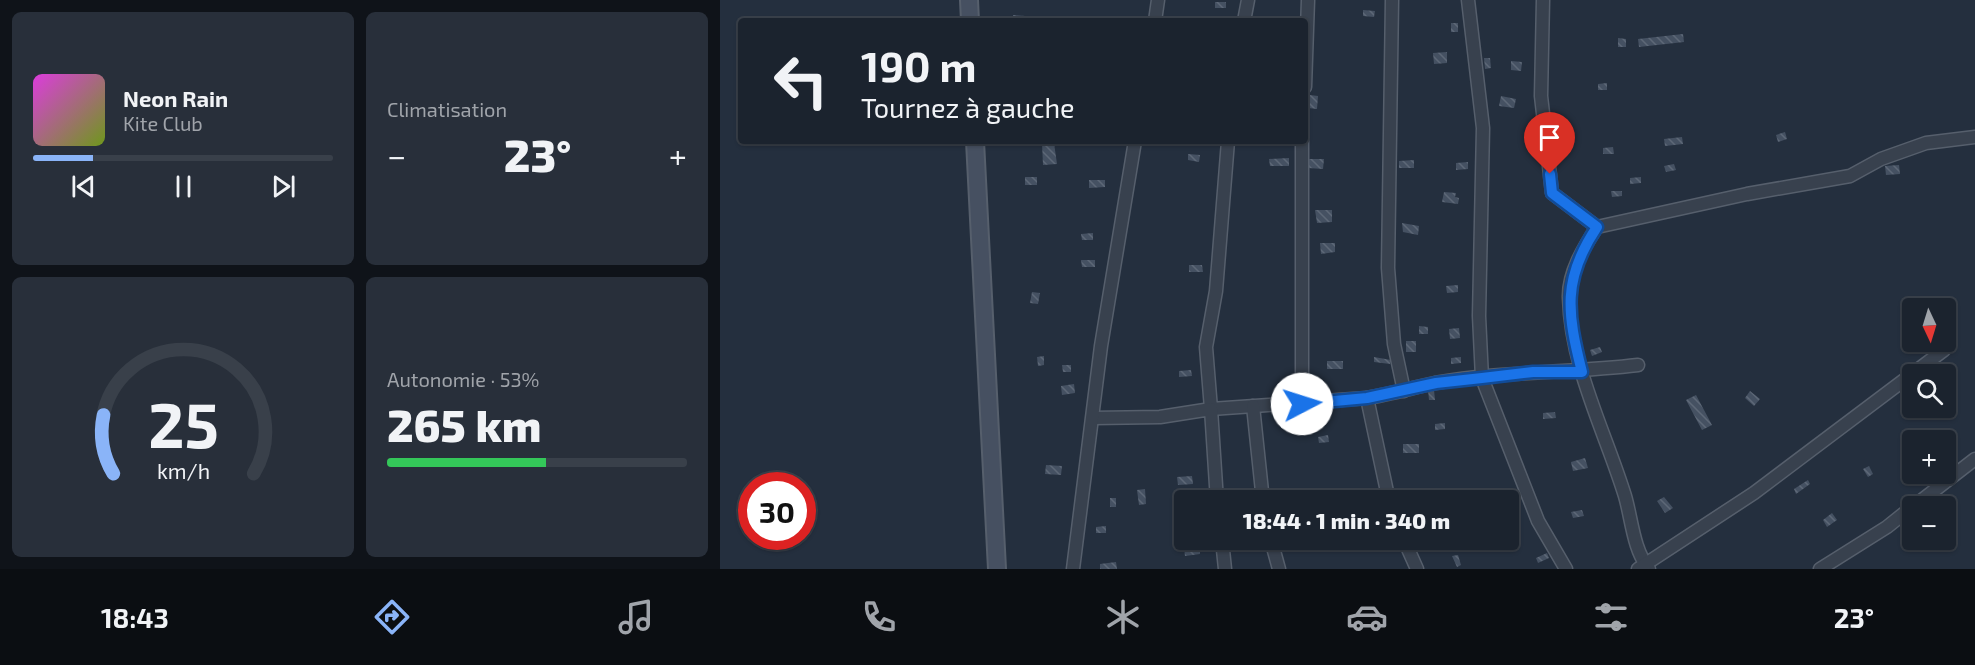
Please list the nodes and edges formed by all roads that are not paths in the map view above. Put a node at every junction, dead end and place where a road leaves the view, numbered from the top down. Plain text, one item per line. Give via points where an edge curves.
1 (969, 0) edge
2 (1158, 0) edge
3 (1248, 0) edge
4 (1308, 0) edge
5 (1392, 0) edge
6 (1468, 0) edge
7 (1544, 0) edge
8 (970, 18) edge
9 (1155, 18) edge
10 (1245, 18) edge
11 (1307, 18) edge
12 (1975, 137) edge
13 (975, 144) edge
14 (1135, 144) edge
15 (1228, 144) edge
16 (1302, 144) edge
17 (1597, 227) junction
18 (1941, 352) edge
19 (1638, 365) dead end
20 (1582, 372) junction
21 (1482, 378) junction
22 (1404, 392) junction
23 (1367, 398) junction
24 (1302, 404) junction
25 (1253, 406) junction
26 (1211, 409) junction
27 (1093, 418) junction
28 (1975, 459) edge
29 (1216, 490) edge
30 (1262, 490) edge
31 (1387, 490) edge
32 (1927, 496) edge
33 (1902, 515) edge
34 (1223, 550) edge
35 (1274, 550) edge
36 (1408, 550) edge
37 (1644, 567) edge
38 (997, 569) edge
39 (1073, 569) edge
40 (1225, 569) edge
41 (1279, 569) edge
42 (1417, 569) edge
43 (1566, 569) edge
44 (1820, 569) edge

1 - 8 main road
2 - 9 street
3 - 10 street
4 - 11 street
5 - 22 street via 1388,268 1394,344
6 - 21 street via 1483,128 1479,316
7 - 17 street via 1541,96 1552,193
12 - 17 street via 1926,143 1881,159 1850,176
13 - 38 main road
14 - 27 street
15 - 26 street via 1216,291 1206,346
16 - 24 street
17 - 20 street via 1581,251 1569,296
18 - 37 street via 1754,493
19 - 20 street
20 - 21 street
20 - 37 street
21 - 22 street via 1436,383
21 - 43 street via 1538,521
22 - 23 street
23 - 24 street
23 - 31 street
24 - 25 street
25 - 26 street
25 - 30 street
26 - 27 street via 1160,417
26 - 29 street
27 - 39 street
28 - 32 street
33 - 44 street
34 - 40 street
35 - 41 street
36 - 42 street

